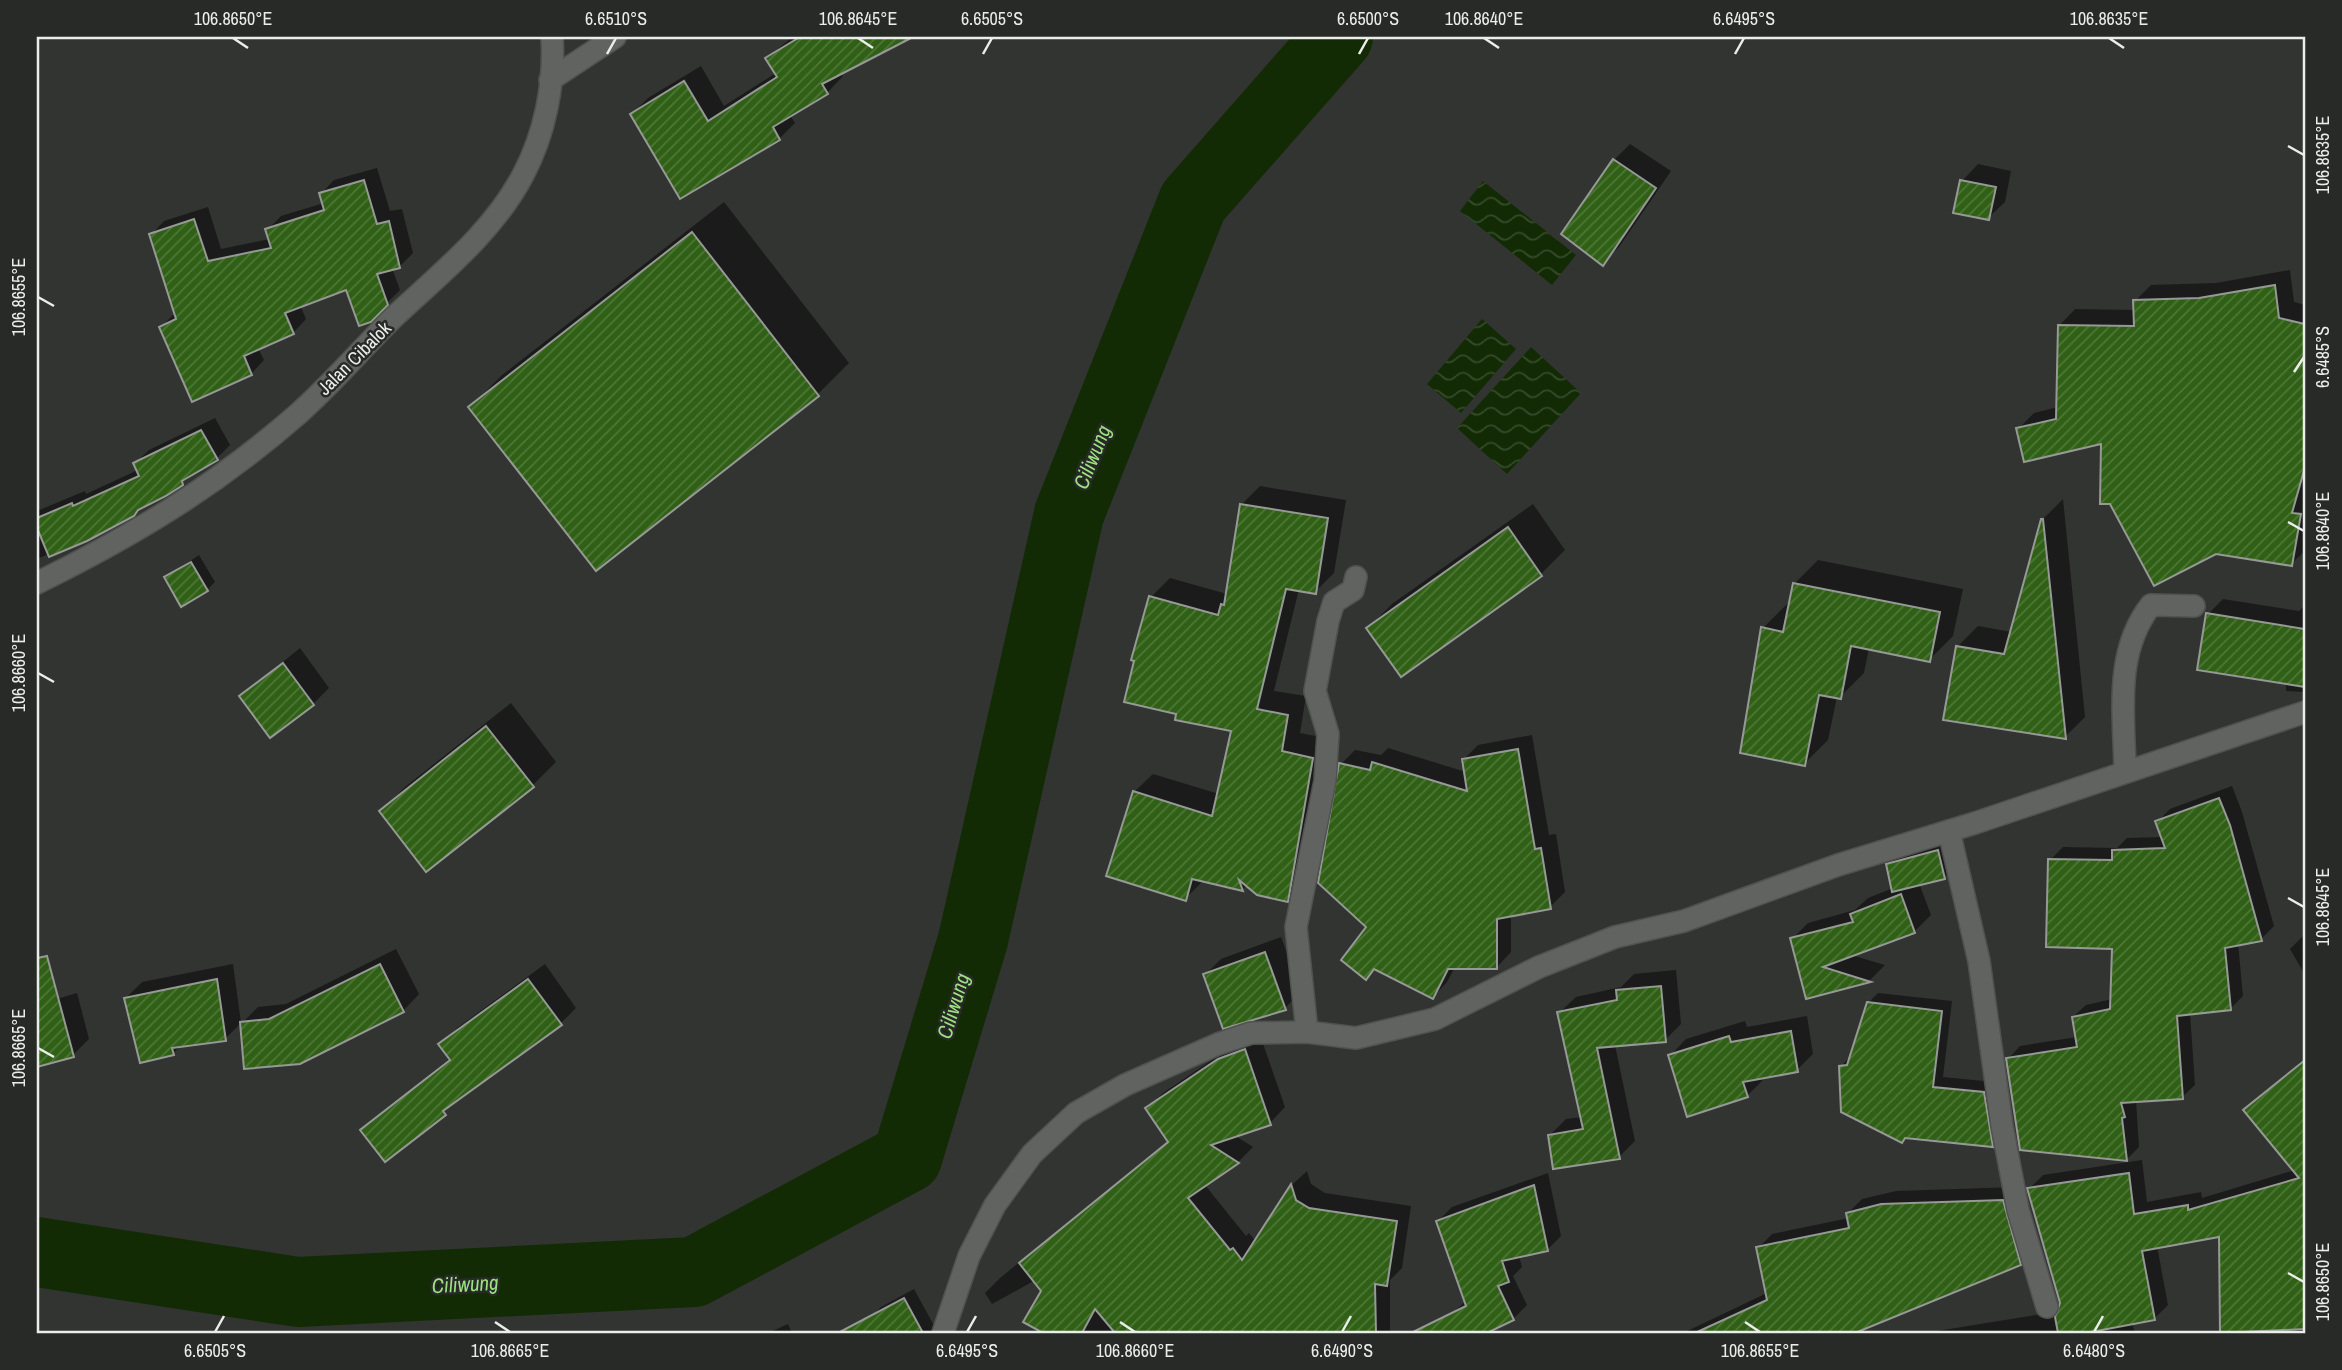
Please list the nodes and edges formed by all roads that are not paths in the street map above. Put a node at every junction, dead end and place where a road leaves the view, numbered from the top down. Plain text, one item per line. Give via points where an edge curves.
1 (552, 37) edge
2 (615, 37) edge
3 (550, 80) junction
4 (1356, 577) dead end
5 (37, 583) edge
6 (2194, 606) dead end
7 (2305, 712) edge
8 (2125, 770) junction
9 (1949, 831) junction
10 (1307, 1032) junction
11 (2047, 1307) dead end
12 (943, 1333) edge

1 - 3 street, Jalan Cibalok
2 - 3 street
3 - 5 street, Jalan Cibalok via 535,150 501,208 317,396 252,452 170,511
4 - 10 street via 1353,590 1335,602 1328,621 1315,691 1328,734 1325,781 1296,927
6 - 8 street via 2151,605 2136,625 2123,676
7 - 8 street
8 - 9 street
9 - 10 street via 1838,865 1684,921 1615,937 1539,967 1435,1019 1356,1038
9 - 11 street via 1979,961 2018,1210
10 - 12 street via 1251,1033 1219,1044 1125,1085 1076,1114 1032,1154 995,1205 969,1256

